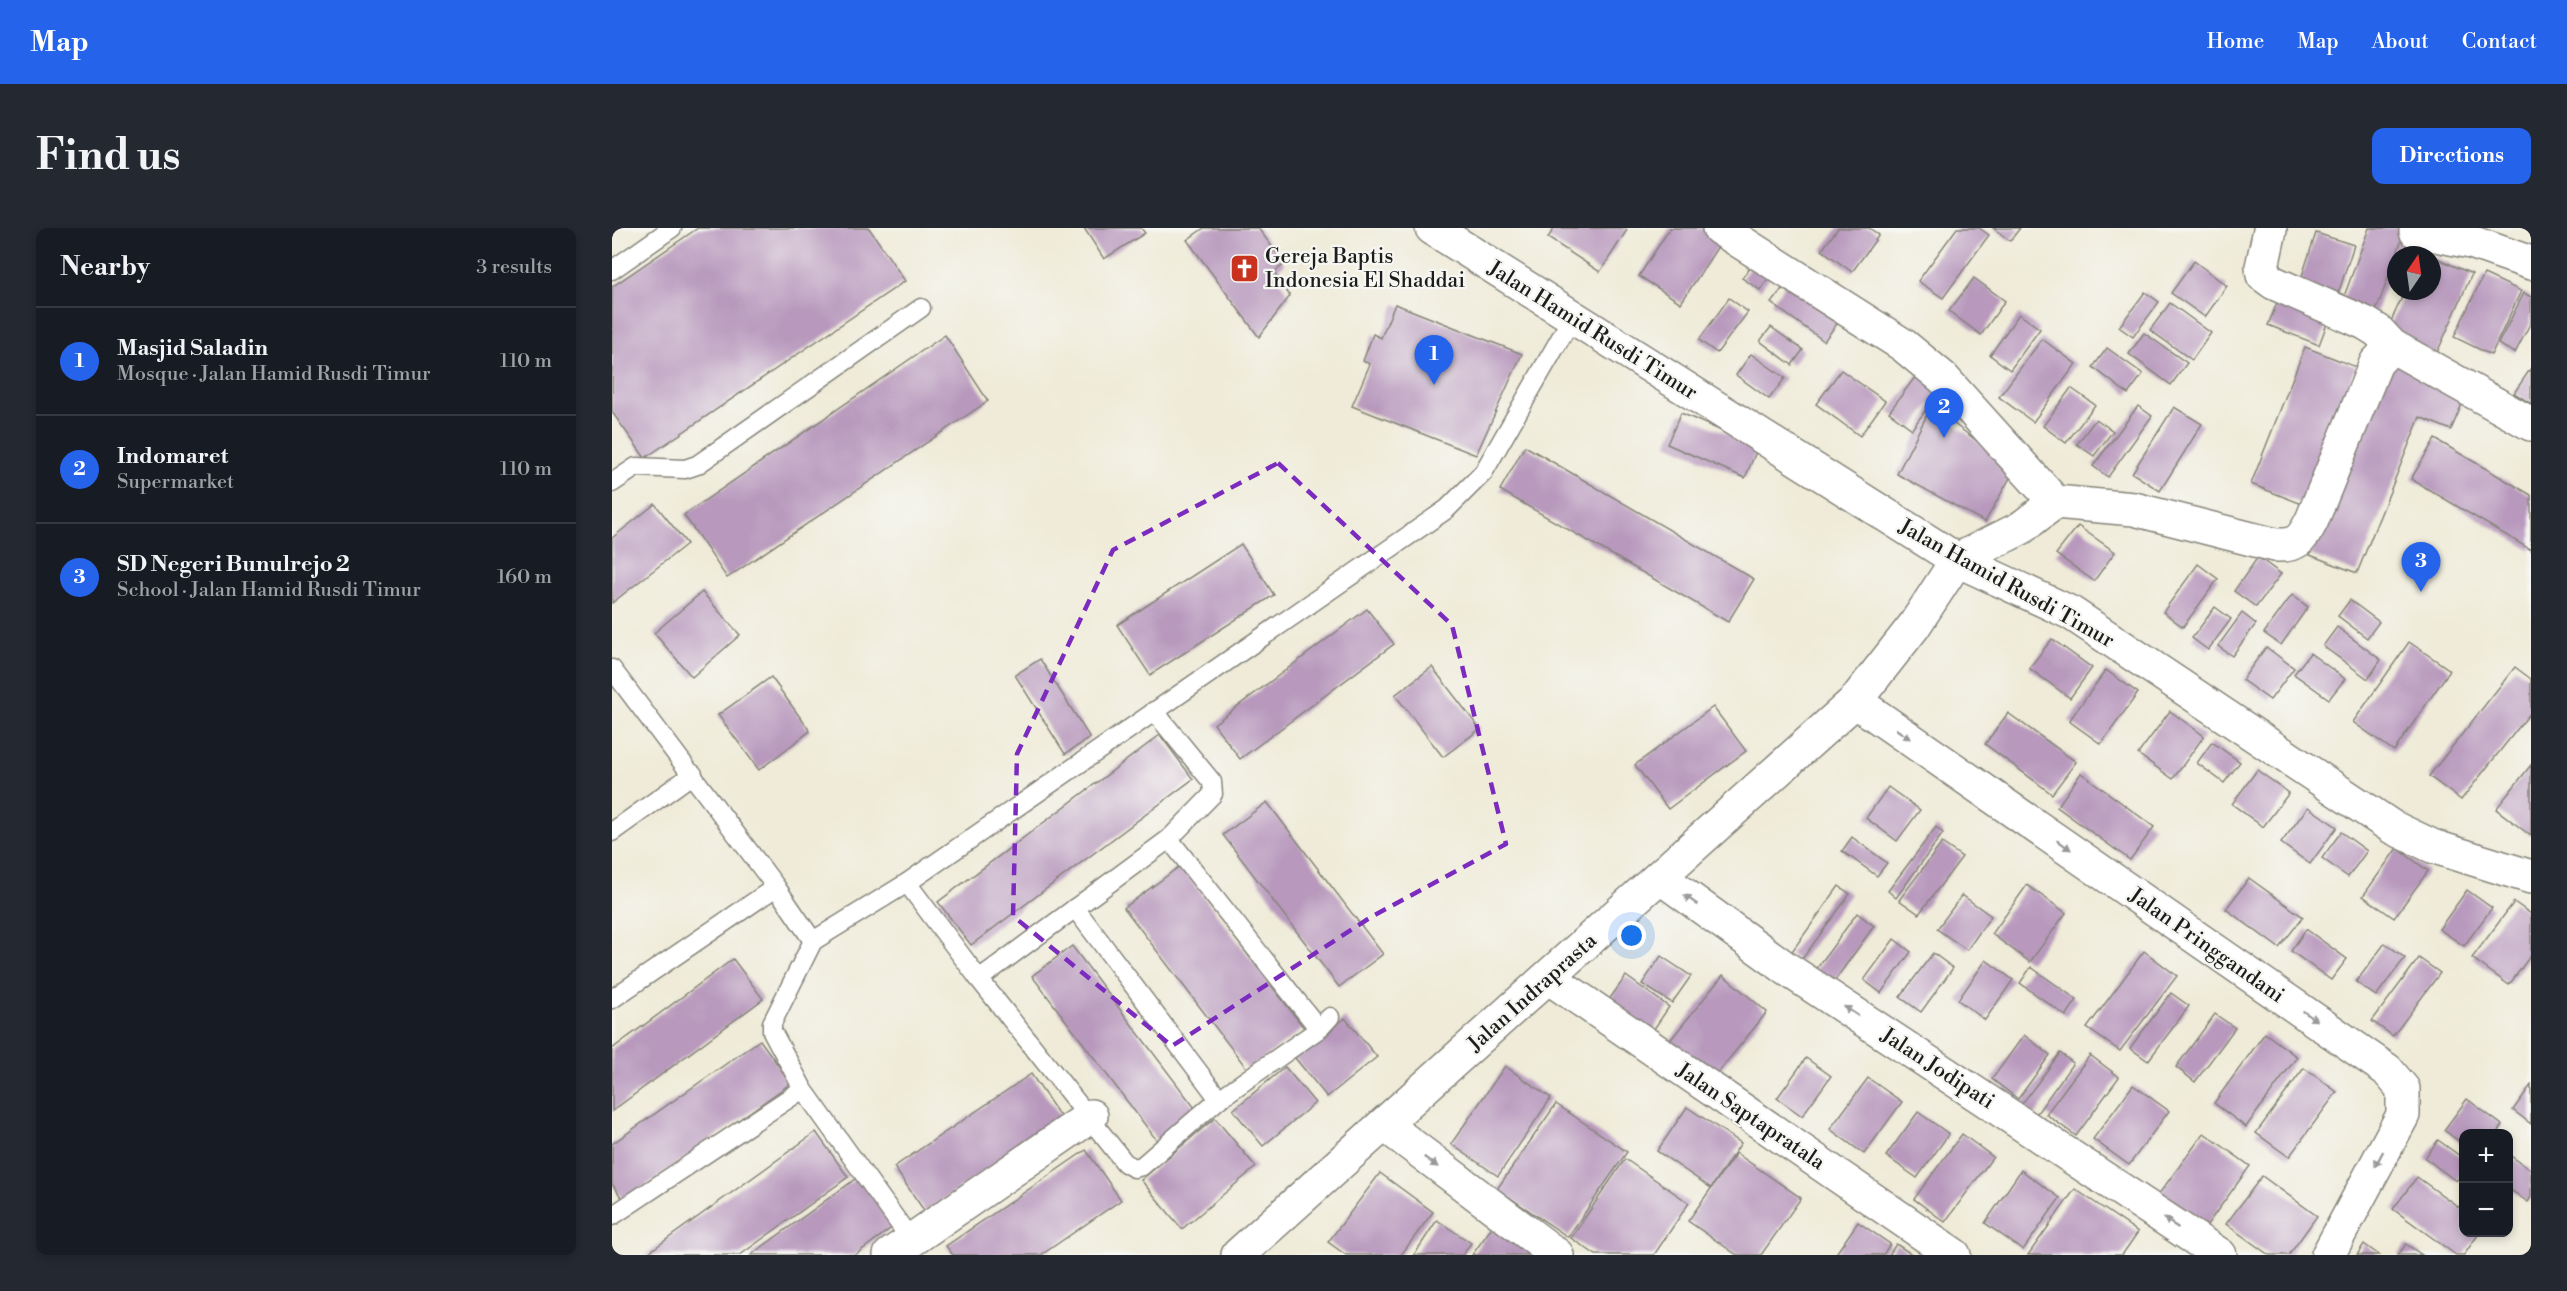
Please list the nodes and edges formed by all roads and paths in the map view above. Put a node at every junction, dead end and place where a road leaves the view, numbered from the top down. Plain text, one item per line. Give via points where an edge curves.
1 (672, 228) edge
2 (1432, 228) edge
3 (1726, 230) edge
4 (2270, 230) dead end
5 (2416, 231) dead end
6 (2531, 263) edge
7 (612, 270) edge
8 (921, 308) dead end
9 (1572, 318) junction
10 (2392, 346) junction
11 (2531, 424) edge
12 (612, 483) edge
13 (2055, 502) junction
14 (1957, 560) junction
15 (612, 669) edge
16 (1855, 701) junction
17 (1154, 711) junction
18 (693, 774) junction
19 (612, 832) edge
20 (1169, 839) junction
21 (1660, 877) junction
22 (2531, 877) edge
23 (907, 883) junction
24 (776, 887) junction
25 (1075, 908) junction
26 (813, 941) junction
27 (1548, 977) junction
28 (979, 979) junction
29 (612, 999) edge
30 (803, 1089) junction
31 (1219, 1099) junction
32 (1090, 1116) junction
33 (1385, 1125) junction
34 (612, 1216) edge
35 (901, 1248) edge
36 (1238, 1255) edge
37 (1557, 1255) edge
38 (1954, 1255) edge
39 (2220, 1255) edge
40 (2328, 1255) edge

1 - 7 lane
2 - 9 street, Jalan Hamid Rusdi Timur
3 - 13 street via 1903,345 1943,378
4 - 10 street via 2263,275 2365,323
5 - 6 street via 2471,242
8 - 12 lane via 697,465 685,469 636,467
9 - 14 street, Jalan Hamid Rusdi Timur
9 - 17 lane via 1483,473 1447,509
10 - 11 street
10 - 13 street via 2376,363 2312,520 2303,537 2290,545 2275,545 2134,509
13 - 14 street via 2021,528
14 - 16 street, Jalan Indraprasta via 1914,626
14 - 22 street, Jalan Hamid Rusdi Timur via 2071,614 2392,827 2432,846
15 - 18 lane
16 - 21 street, Jalan Indraprasta
16 -> 40 street, Jalan Pringgandani via 2387,1070 2403,1089 2403,1115
17 - 20 lane via 1212,782 1213,794
17 - 23 lane
18 - 19 lane
18 - 24 lane
20 - 25 lane
20 - 31 lane via 1324,1023
21 - 27 street, Jalan Indraprasta
39 -> 21 street, Jalan Jodipati via 1787,969
23 - 26 lane
23 - 28 lane
24 - 26 lane
24 - 29 lane
25 - 28 lane
25 - 31 lane
26 - 30 lane via 772,1023 772,1031
27 - 33 street, Jalan Indraprasta
27 - 38 street, Jalan Saptapratala
28 - 32 lane
30 - 34 lane
30 - 35 lane
31 - 32 lane via 1142,1166 1134,1168 1125,1163
32 - 35 street
33 - 36 street, Jalan Indraprasta
33 -> 37 street

